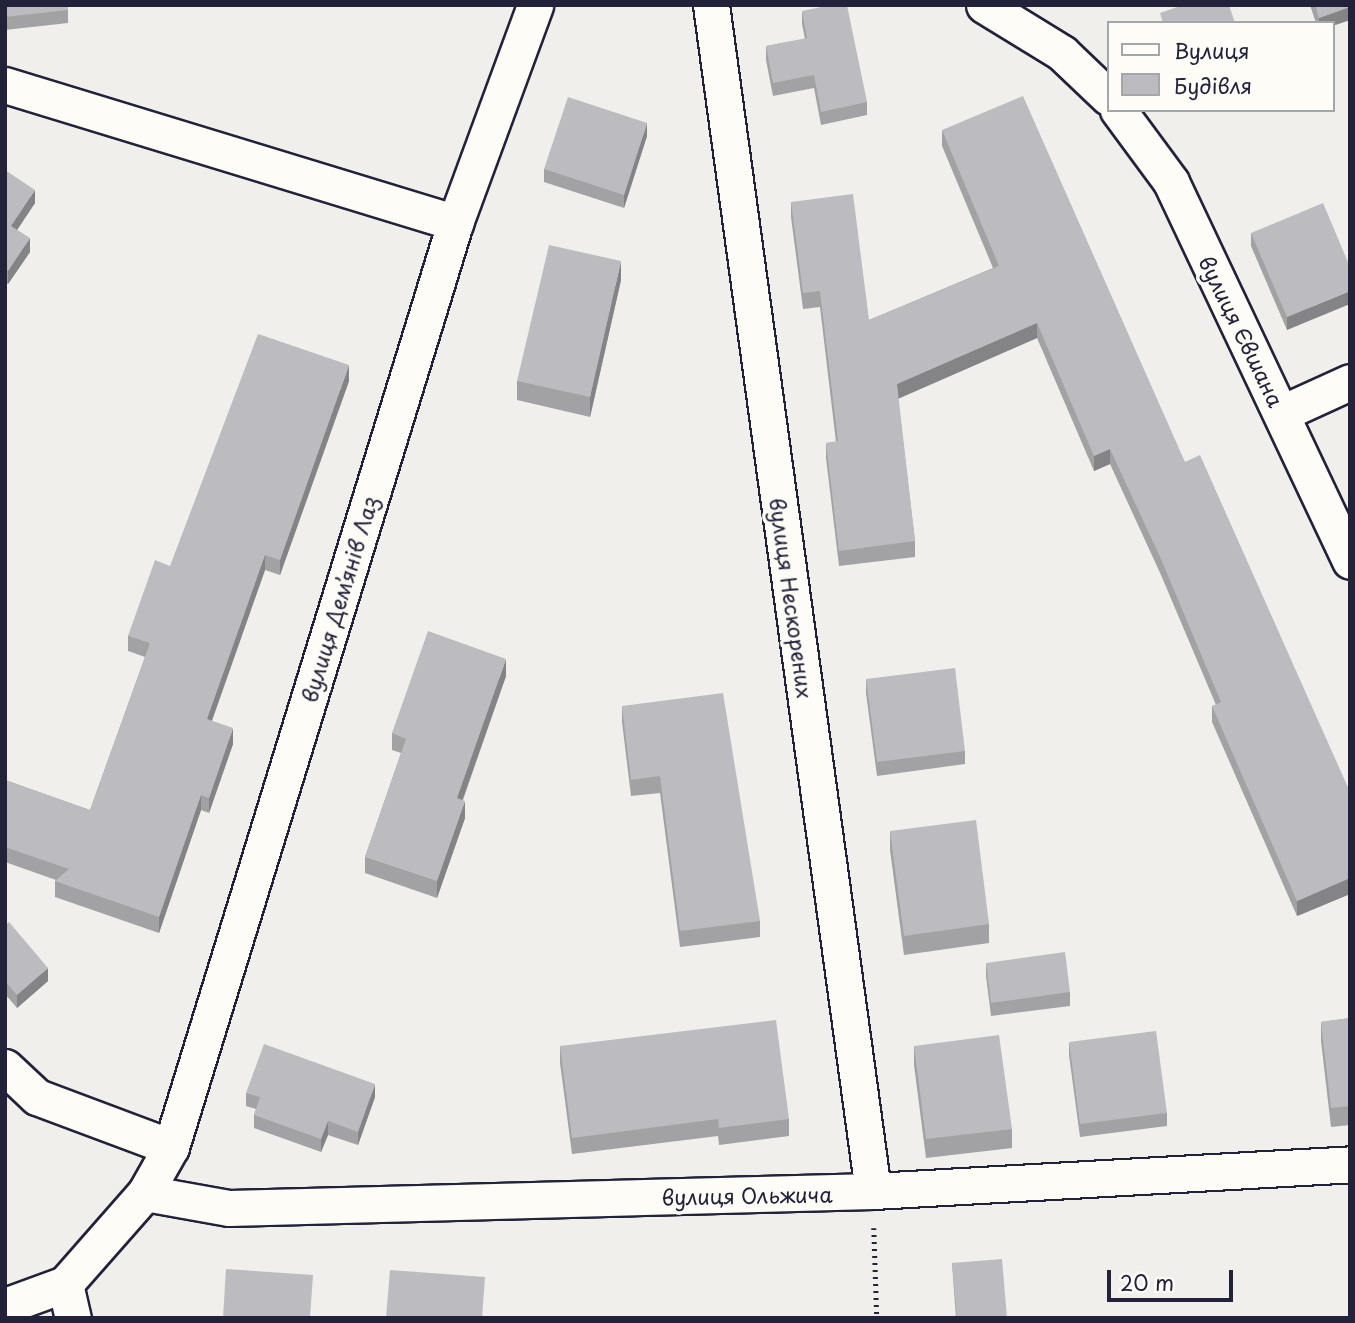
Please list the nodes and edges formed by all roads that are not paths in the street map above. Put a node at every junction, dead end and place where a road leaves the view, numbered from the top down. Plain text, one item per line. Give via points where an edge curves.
1 (536, 5) edge
2 (711, 5) edge
3 (984, 5) edge
4 (5, 85) edge
5 (1106, 95) edge
6 (1119, 112) edge
7 (455, 223) junction
8 (1350, 382) edge
9 (1282, 413) junction
10 (1350, 561) edge
11 (5, 1068) edge
12 (171, 1147) junction
13 (1350, 1164) edge
14 (873, 1191) junction
15 (145, 1193) junction
16 (65, 1284) junction
17 (5, 1306) edge
18 (73, 1318) edge

1 - 7 street, вулиця Демʼянів Лаз
2 - 14 street, вулиця Нескорених
3 - 5 street via 1062,53
4 - 7 street
6 - 9 street, вулиця Євшана via 1171,183
7 - 12 street, вулиця Демʼянів Лаз
8 - 9 street
9 - 10 street, вулиця Євшана
11 - 12 street via 37,1097
12 - 15 street, вулиця Демʼянів Лаз
13 - 14 street, вулиця Ольжича
14 - 15 street, вулиця Ольжича via 229,1208
15 - 16 street, вулиця Демʼянів Лаз
16 - 17 street
16 - 18 street

